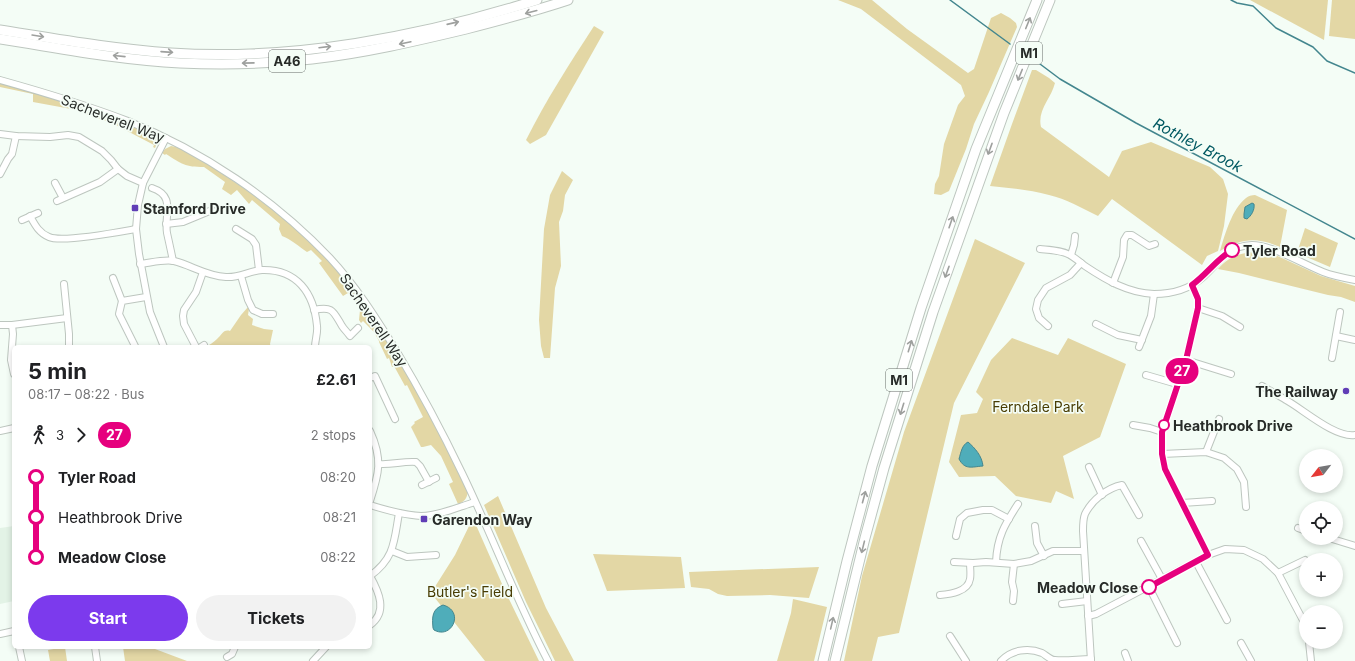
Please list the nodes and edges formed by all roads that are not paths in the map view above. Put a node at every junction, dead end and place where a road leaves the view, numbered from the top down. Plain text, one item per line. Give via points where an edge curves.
1 (537, 0) edge
2 (568, 0) edge
3 (1038, 0) edge
4 (1050, 0) edge
5 (0, 30) edge
6 (0, 38) edge
7 (0, 80) edge
8 (0, 134) edge
9 (16, 136) junction
10 (166, 138) junction
11 (118, 169) junction
12 (1, 172) edge
13 (9, 173) dead end
14 (55, 182) dead end
15 (143, 183) junction
16 (157, 187) dead end
17 (212, 210) dead end
18 (38, 213) dead end
19 (30, 216) junction
20 (22, 220) dead end
21 (166, 224) junction
22 (136, 229) junction
23 (1075, 236) dead end
24 (237, 239) dead end
25 (1155, 244) dead end
26 (1040, 249) dead end
27 (1071, 255) junction
28 (173, 261) junction
29 (1080, 263) junction
30 (140, 264) junction
31 (259, 270) junction
32 (203, 272) junction
33 (241, 276) junction
34 (113, 278) dead end
35 (1355, 280) edge
36 (1113, 283) junction
37 (64, 284) dead end
38 (1192, 285) junction
39 (1154, 294) junction
40 (146, 296) junction
41 (122, 301) junction
42 (1198, 308) junction
43 (314, 310) junction
44 (1340, 312) dead end
45 (273, 314) dead end
46 (67, 318) junction
47 (1096, 324) dead end
48 (0, 325) edge
49 (12, 325) junction
50 (1048, 326) dead end
51 (1240, 327) dead end
52 (358, 328) dead end
53 (1336, 336) junction
54 (1142, 340) junction
55 (1355, 340) edge
56 (12, 345) edge
57 (69, 345) edge
58 (134, 345) edge
59 (163, 345) edge
60 (195, 345) edge
61 (315, 345) edge
62 (12, 347) edge
63 (1140, 347) dead end
64 (1332, 358) dead end
65 (1186, 360) junction
66 (1231, 374) dead end
67 (12, 375) edge
68 (1146, 375) dead end
69 (372, 377) edge
70 (1177, 384) junction
71 (1262, 386) dead end
72 (395, 419) dead end
73 (1219, 419) dead end
74 (1133, 425) dead end
75 (12, 428) edge
76 (0, 431) edge
77 (1162, 432) junction
78 (1355, 435) edge
79 (372, 436) edge
80 (1206, 452) junction
81 (1162, 454) junction
82 (379, 464) junction
83 (1089, 467) dead end
84 (436, 478) dead end
85 (429, 482) junction
86 (422, 485) dead end
87 (372, 494) edge
88 (1102, 495) junction
89 (1212, 501) dead end
90 (475, 502) junction
91 (1182, 503) junction
92 (1018, 504) dead end
93 (372, 506) edge
94 (1246, 507) dead end
95 (399, 513) junction
96 (1139, 515) dead end
97 (1009, 519) junction
98 (1035, 526) dead end
99 (956, 536) dead end
100 (1141, 541) dead end
101 (1343, 542) edge
102 (1355, 546) edge
103 (426, 548) dead end
104 (392, 551) junction
105 (1084, 551) junction
106 (436, 555) dead end
107 (1208, 555) junction
108 (428, 556) junction
109 (1044, 556) junction
110 (954, 562) dead end
111 (996, 562) junction
112 (1196, 562) junction
113 (970, 563) junction
114 (1299, 563) edge
115 (1014, 564) junction
116 (1278, 573) junction
117 (372, 574) edge
118 (1162, 579) junction
119 (372, 580) edge
120 (1149, 587) junction
121 (940, 595) dead end
122 (1013, 601) dead end
123 (1087, 601) junction
124 (1062, 604) dead end
125 (1299, 613) edge
126 (1088, 616) junction
127 (1227, 620) dead end
128 (372, 623) edge
129 (12, 631) edge
130 (0, 634) edge
131 (950, 636) dead end
132 (1177, 643) dead end
133 (1240, 643) dead end
134 (19, 649) edge
135 (95, 649) edge
136 (234, 649) edge
137 (324, 649) edge
138 (1310, 649) edge
139 (1125, 653) dead end
140 (232, 656) dead end
141 (1091, 660) edge
142 (22, 661) edge
143 (97, 661) edge
144 (313, 661) edge
145 (548, 661) edge
146 (823, 661) edge
147 (835, 661) edge
148 (966, 661) edge
149 (1000, 661) edge
150 (1128, 661) edge
151 (1250, 661) edge
152 (1311, 661) edge

5 -> 1 highway, A46 via 123,49 195,54 264,53 357,43 461,21
2 -> 6 highway, A46 via 512,17 405,43 328,57 272,63 178,62 101,55
146 -> 3 highway, M1 via 872,466 917,323 976,149
4 -> 147 highway, M1 via 1005,109 935,305 865,538
7 - 10 street, Sacheverell Way via 98,110
8 - 9 street
9 - 11 street via 79,137 102,151
9 - 12 street via 12,154
10 - 15 street
10 - 90 street, Sacheverell Way via 214,165 262,198 308,237 343,274 378,321 422,394
11 - 14 street via 100,182 60,200
11 - 15 street
12 - 13 street
15 - 22 street
16 - 21 street via 168,206
17 - 21 street via 204,209 191,220
18 - 19 street
19 - 20 street
19 - 22 street via 41,233 50,238 82,237
21 - 28 street
22 - 30 street
23 - 27 street
24 - 31 street via 239,231 252,239 256,245
25 - 36 street via 1149,246 1132,235 1127,235 1124,240 1123,257
26 - 27 street via 1061,251
27 - 29 street
28 - 30 street
28 - 32 street
29 - 36 street
29 - 50 street via 1070,275 1046,288 1038,300 1036,309 1039,318
30 - 40 street
31 - 33 street
31 - 43 street via 279,272 298,281 308,293
32 - 33 street via 226,277
32 - 60 street via 183,316 184,324
33 - 45 street via 253,310 262,314
34 - 41 street
35 - 38 street via 1324,273 1266,247 1250,245 1227,253
36 - 39 street
37 - 46 street
38 - 39 street via 1176,292
38 - 42 street via 1198,299
39 - 54 street via 1151,316
40 - 41 street
40 - 59 street
41 - 58 street via 119,314
42 - 51 street via 1233,319
42 - 65 street
43 - 52 street via 332,310 350,336
43 - 61 street via 317,328
44 - 53 street
46 - 49 street
46 - 57 street
47 - 54 street via 1118,335
48 - 49 street
49 - 56 street
53 - 55 street
53 - 64 street
54 - 63 street
62 - 67 street
65 - 66 street
65 - 70 street
68 - 70 street
69 - 72 street via 375,376
70 - 77 street
71 - 78 street via 1343,435
73 - 80 street
74 - 77 street
75 - 76 street
77 - 81 street
79 - 82 street
80 - 81 street
80 - 94 street via 1224,458 1237,469 1244,482
81 - 91 street via 1165,469
82 - 85 street via 416,462
82 - 87 street
83 - 88 street
84 - 85 street
85 - 86 street
88 - 96 street via 1115,486 1122,485
88 - 105 street via 1094,501 1084,516
89 - 91 street
90 - 95 street via 422,516
90 - 145 street, Sacheverell Way via 520,606
91 - 107 street
92 - 97 street
93 - 95 street
95 - 104 street
97 - 99 street via 992,510 967,513 960,519
97 - 111 street via 999,538
98 - 109 street via 1036,543
100 - 118 street
101 - 102 street
103 - 108 street
104 - 108 street via 407,557
104 - 117 street via 386,562
105 - 109 street via 1054,551
105 - 123 street
106 - 108 street
107 - 112 street
107 - 116 street via 1225,549 1244,550 1263,559
109 - 115 street
110 - 113 street
111 - 113 street
111 - 115 street
112 - 118 street
112 - 127 street
113 - 121 street via 968,584 956,593
114 - 116 street
115 - 122 street
116 - 125 street
118 - 120 street
119 - 128 street via 378,590 381,610
120 - 126 street
120 - 132 street
123 - 124 street
123 - 126 street
126 - 141 street
129 - 130 street
131 - 148 street
133 - 151 street
134 - 142 street
135 - 143 street
136 - 140 street
137 - 144 street
138 - 152 street
139 - 150 street
141 - 149 street via 1054,660 1028,649 1017,651

